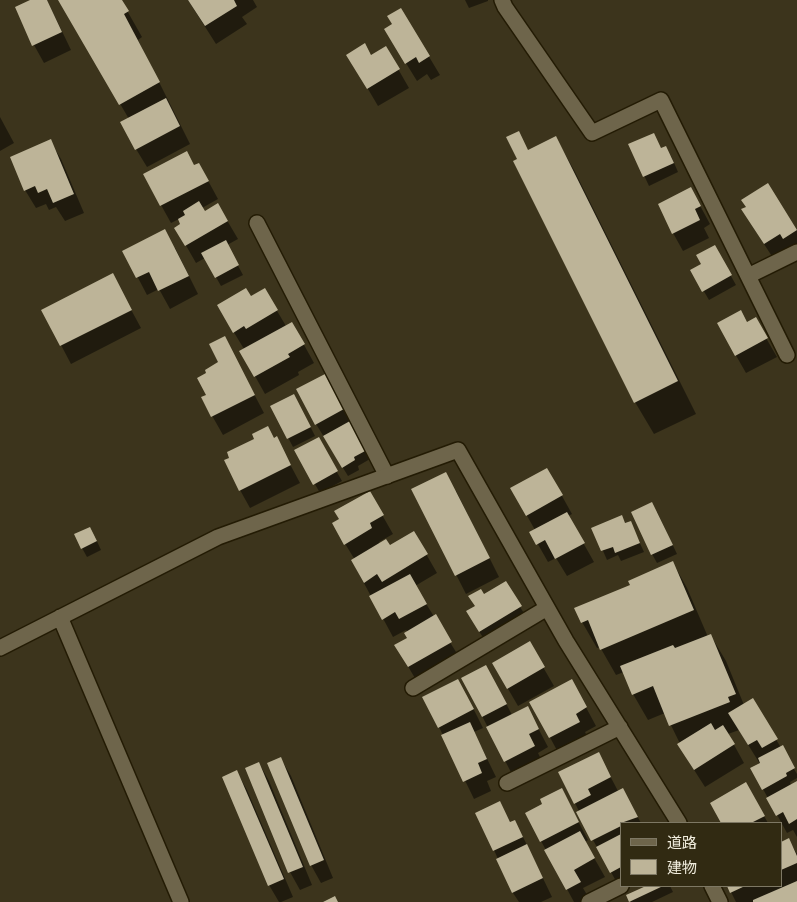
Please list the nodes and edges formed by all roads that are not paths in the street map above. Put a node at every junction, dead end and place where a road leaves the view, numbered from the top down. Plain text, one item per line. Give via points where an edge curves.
1 (502, 0) edge
2 (257, 223) dead end
3 (797, 252) edge
4 (748, 276) junction
5 (787, 355) dead end
6 (387, 476) junction
7 (547, 608) junction
8 (60, 617) junction
9 (0, 648) edge
10 (413, 688) dead end
11 (620, 727) junction
12 (507, 783) dead end
13 (678, 822) edge
14 (620, 886) edge
15 (712, 887) edge
16 (181, 902) edge
17 (589, 902) edge
18 (720, 902) edge

1 - 4 street via 592,134 661,100
2 - 6 street
3 - 4 street
4 - 5 street
6 - 7 street via 458,450
6 - 8 street via 218,537
7 - 10 street
7 - 11 street
8 - 9 street
8 - 16 street
11 - 12 street
11 - 13 street
14 - 17 street
15 - 18 street

